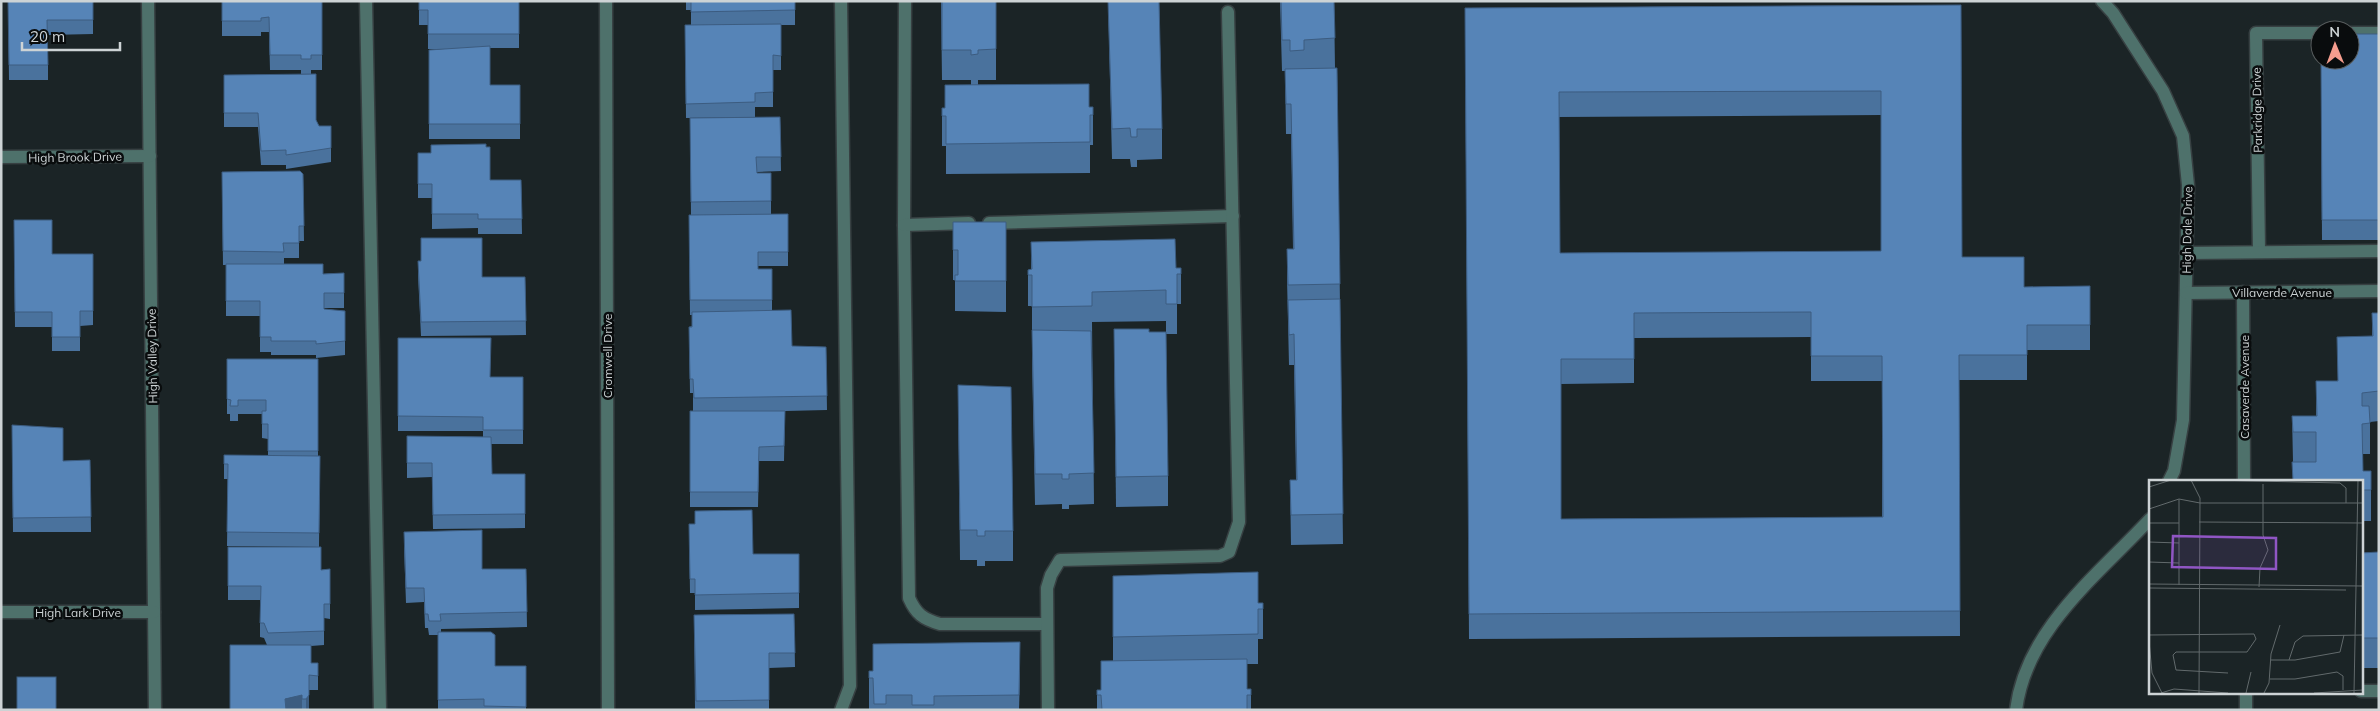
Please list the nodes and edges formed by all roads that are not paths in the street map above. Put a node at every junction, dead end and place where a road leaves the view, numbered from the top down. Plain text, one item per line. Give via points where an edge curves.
1 (148, 1) edge
2 (366, 1) edge
3 (606, 1) edge
4 (841, 1) edge
5 (905, 1) edge
6 (2102, 1) edge
7 (1228, 12) dead end
8 (2310, 33) edge
9 (2360, 33) edge
10 (2379, 33) edge
11 (150, 156) junction
12 (1, 158) edge
13 (1233, 216) junction
14 (904, 225) junction
15 (2259, 251) junction
16 (2379, 251) edge
17 (2186, 254) junction
18 (2379, 291) edge
19 (2243, 292) junction
20 (2186, 293) junction
21 (2170, 480) edge
22 (2244, 480) edge
23 (2149, 521) edge
24 (1, 612) edge
25 (154, 612) junction
26 (1046, 624) junction
27 (2362, 691) edge
28 (2379, 691) edge
29 (2246, 694) edge
30 (155, 710) edge
31 (380, 710) edge
32 (608, 710) edge
33 (841, 710) edge
34 (1048, 710) edge
35 (2016, 710) edge
36 (2246, 710) edge

1 - 11 street, High Valley Drive
2 - 31 street
3 - 32 street, Cromwell Drive
4 - 33 street via 850,686
5 - 14 street
6 - 17 street, High Dale Drive via 2163,91 2183,136 2188,186
7 - 13 street
8 - 15 street, Parkridge Drive via 2256,33
9 - 10 street
11 - 12 street, High Brook Drive
11 - 25 street, High Valley Drive
13 - 14 street
13 - 26 street via 1239,522 1230,552 1220,556 1060,560 1047,588
14 - 26 street via 909,598 915,612 940,624
15 - 16 street
15 - 17 street
17 - 20 street, High Dale Drive
18 - 19 street, Villaverde Avenue
19 - 20 street, Villaverde Avenue
19 - 22 street, Casaverde Avenue
20 - 21 street, High Dale Drive via 2183,420
23 - 35 street via 2063,608 2027,665
24 - 25 street, High Lark Drive
25 - 30 street, High Valley Drive
26 - 34 street
27 - 28 street
29 - 36 street

